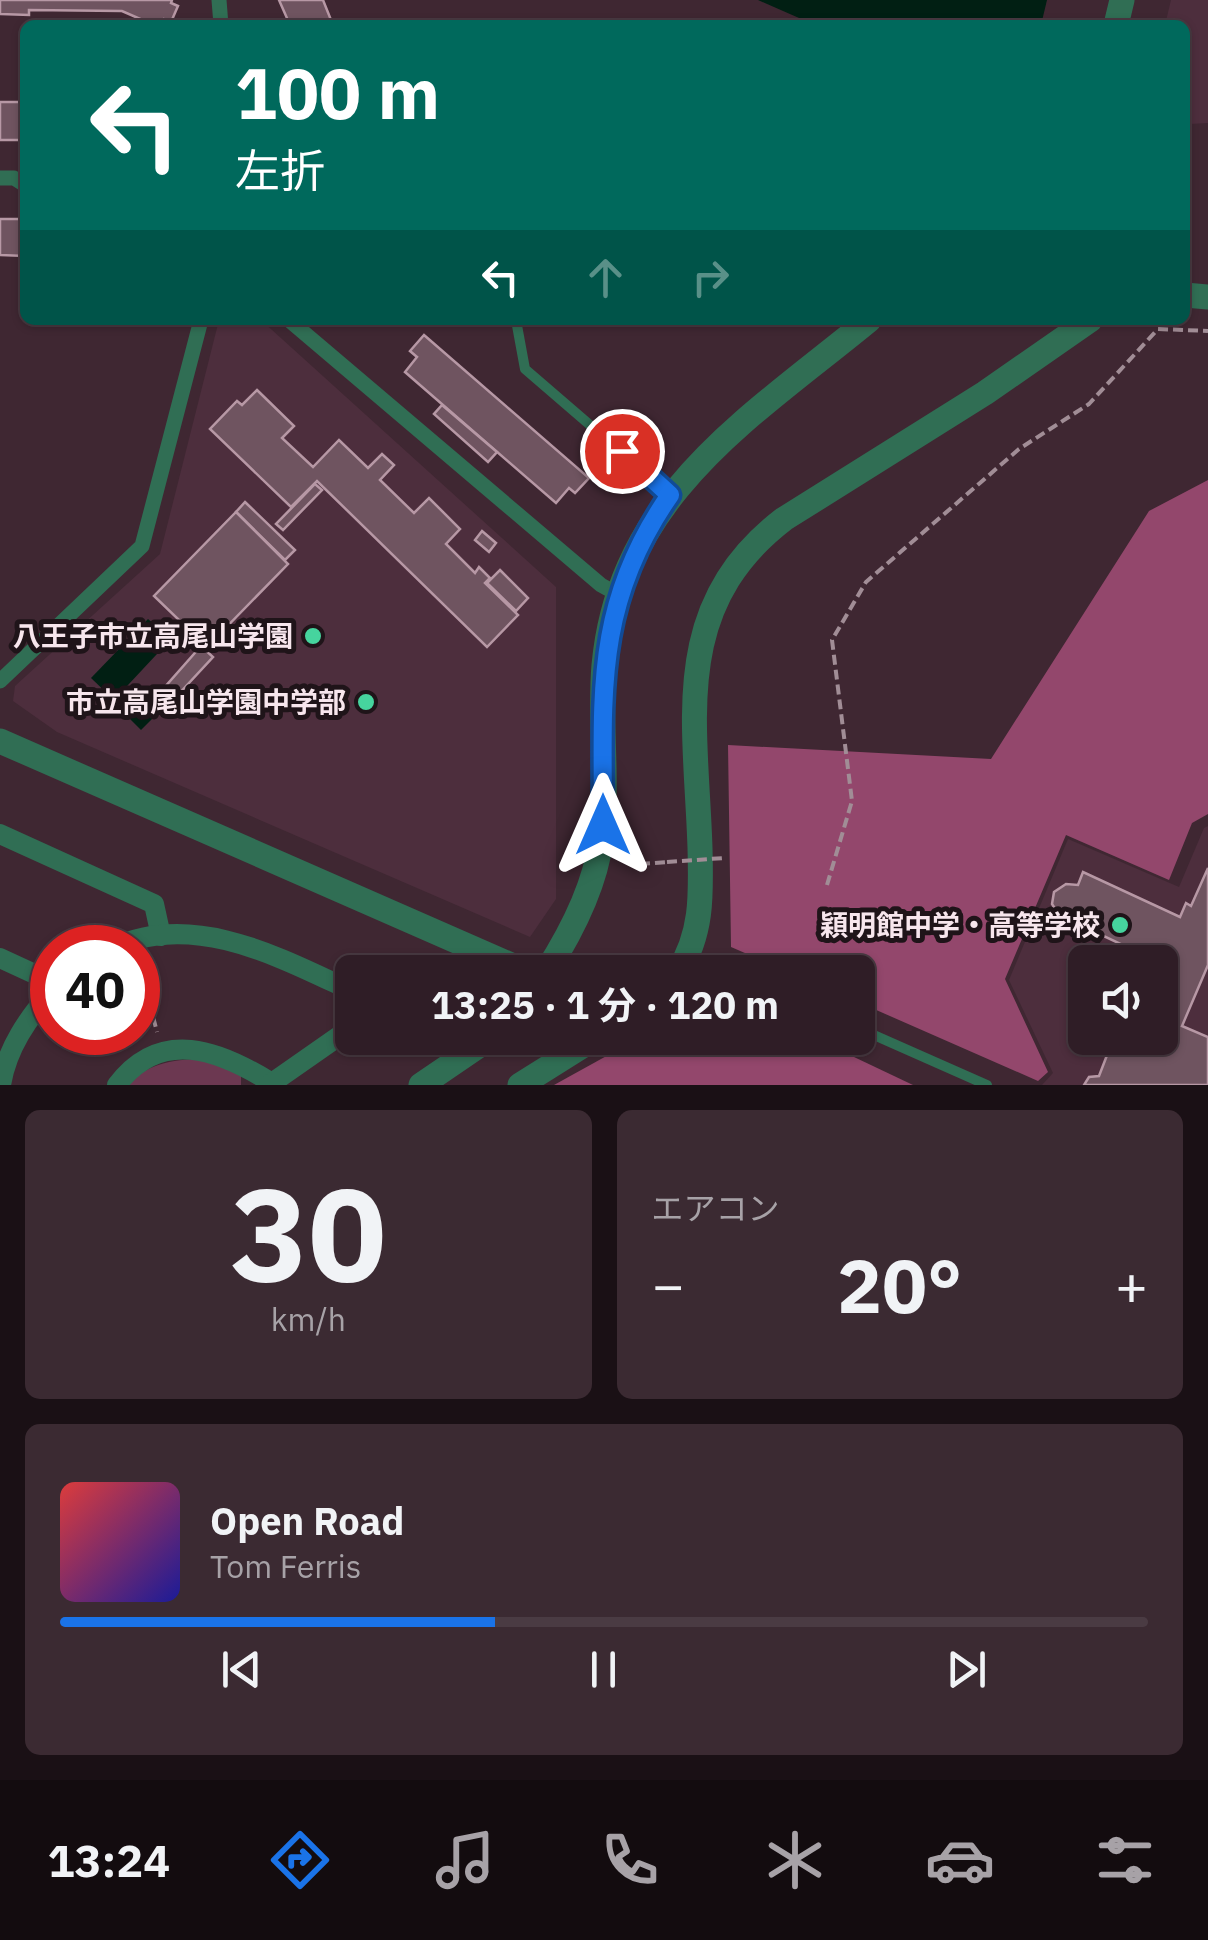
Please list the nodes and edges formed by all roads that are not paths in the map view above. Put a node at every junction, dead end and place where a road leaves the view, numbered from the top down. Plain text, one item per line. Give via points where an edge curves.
1 (200, 325) edge
2 (295, 325) edge
3 (517, 325) edge
4 (863, 325) edge
5 (1083, 325) edge
6 (670, 495) junction
7 (619, 595) junction
8 (0, 681) edge
9 (0, 741) edge
10 (0, 834) edge
11 (161, 936) joint
12 (488, 955) edge
13 (556, 955) edge
14 (693, 955) edge
15 (0, 958) edge
16 (30, 972) edge
17 (335, 983) edge
18 (30, 1016) edge
19 (875, 1036) edge
20 (335, 1039) edge
21 (465, 1055) edge
22 (567, 1055) edge
23 (270, 1084) edge
24 (0, 1085) edge
25 (116, 1085) edge
26 (421, 1085) edge
27 (520, 1085) edge
28 (987, 1085) edge

1 - 8 street via 142,546
2 - 7 street
3 - 6 lane via 525,368
4 - 6 street via 720,442
5 - 14 street via 784,519 726,580 704,626 696,675 701,894
6 - 7 street
7 - 13 street via 604,667 598,856
9 - 12 street
10 - 11 street via 154,904
11 - 17 street via 236,942
15 - 16 street
18 - 24 street
19 - 28 lane
20 - 23 street
21 - 26 street
22 - 27 street
23 - 25 street via 206,1051 145,1058

